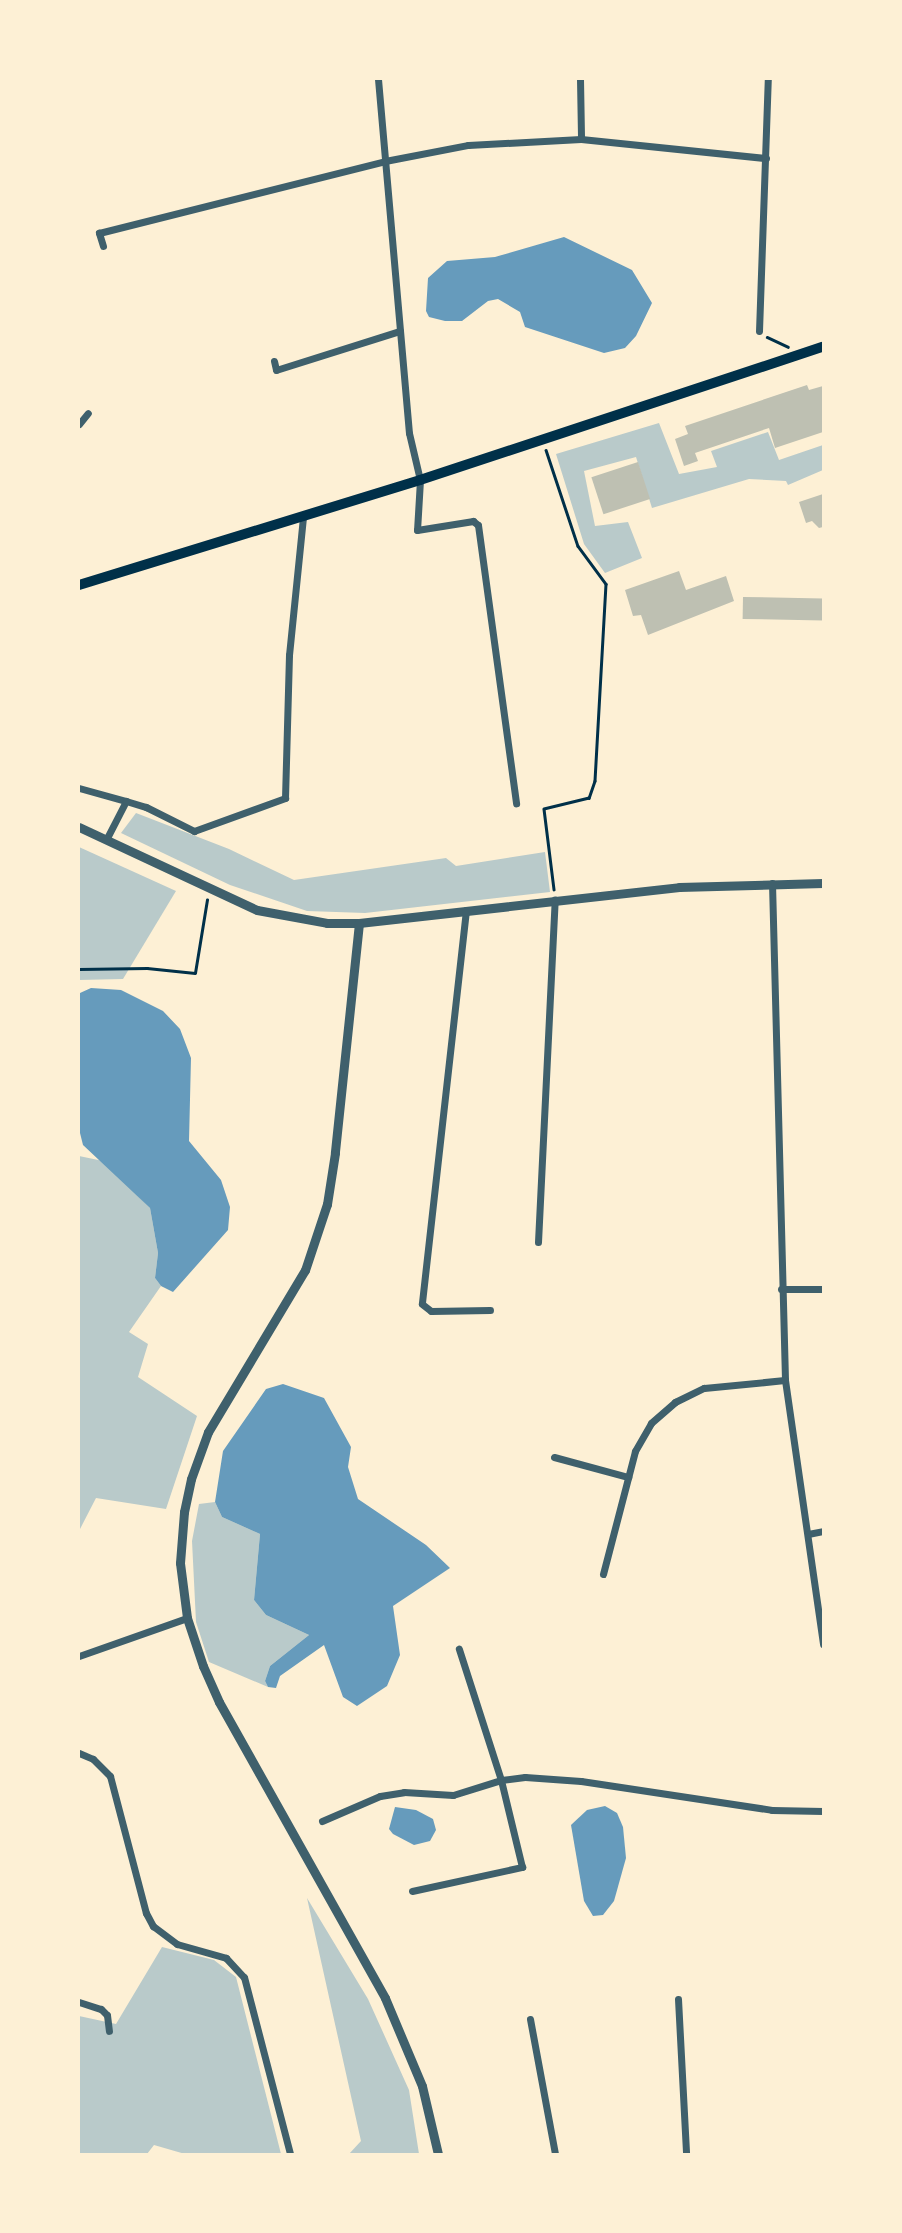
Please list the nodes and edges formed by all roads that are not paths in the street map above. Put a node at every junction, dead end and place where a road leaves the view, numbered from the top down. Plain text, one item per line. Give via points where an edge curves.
1 (378, 79) edge
2 (580, 79) edge
3 (768, 79) edge
4 (581, 139) junction
5 (766, 158) junction
6 (385, 161) junction
7 (103, 247) dead end
8 (400, 331) junction
9 (759, 331) road end
10 (823, 347) edge
11 (274, 361) dead end
12 (88, 413) dead end
13 (79, 424) edge
14 (420, 480) junction
15 (303, 516) junction
16 (79, 585) edge
17 (79, 789) edge
18 (125, 801) junction
19 (516, 803) dead end
20 (79, 827) edge
21 (107, 838) junction
22 (772, 883) junction
23 (823, 883) edge
24 (555, 900) junction
25 (466, 910) junction
26 (359, 923) junction
27 (538, 1242) dead end
28 (780, 1289) junction
29 (823, 1289) edge
30 (490, 1310) dead end
31 (785, 1380) junction
32 (554, 1457) dead end
33 (628, 1477) junction
34 (823, 1531) edge
35 (808, 1534) junction
36 (603, 1574) dead end
37 (187, 1618) junction
38 (823, 1644) edge
39 (459, 1649) dead end
40 (79, 1656) edge
41 (79, 1753) edge
42 (501, 1780) junction
43 (823, 1811) edge
44 (322, 1821) dead end
45 (412, 1891) dead end
46 (678, 1999) dead end
47 (79, 2002) edge
48 (530, 2020) dead end
49 (109, 2031) dead end
50 (290, 2154) edge
51 (438, 2154) edge
52 (555, 2154) edge
53 (686, 2154) edge

1 - 6 street
2 - 4 street
3 - 5 street
4 - 5 street
4 - 6 street via 468,145
5 - 9 street
6 - 7 street via 99,233
6 - 8 street
8 - 11 street via 276,370
8 - 14 street via 409,433
10 - 14 main road
12 - 13 street
14 - 15 main road
14 - 19 street via 417,530 473,521 478,525
15 - 16 main road
15 - 18 street via 289,656 285,798 194,831
17 - 18 street
18 - 21 street
20 - 21 street
21 - 26 street via 257,910 298,919
22 - 23 street
22 - 24 street
22 - 28 street
24 - 25 street
24 - 27 street
25 - 26 street
25 - 30 street via 422,1304 431,1311
26 - 37 street via 327,1204 305,1270 221,1407 198,1456 181,1542
28 - 29 street
28 - 31 street
31 - 33 street via 704,1388 675,1402 642,1437
31 - 35 street
32 - 33 street
33 - 36 street
34 - 35 street
35 - 38 street
37 - 40 street
37 - 51 street via 219,1702 399,2026 422,2086
39 - 42 street
41 - 50 street via 93,1759 110,1776 153,1926 177,1944 226,1958 244,1977
42 - 43 street via 581,1781 772,1810
42 - 44 street via 453,1795 380,1796
42 - 45 street via 522,1867
46 - 53 street
47 - 49 street via 107,2015
48 - 52 street

